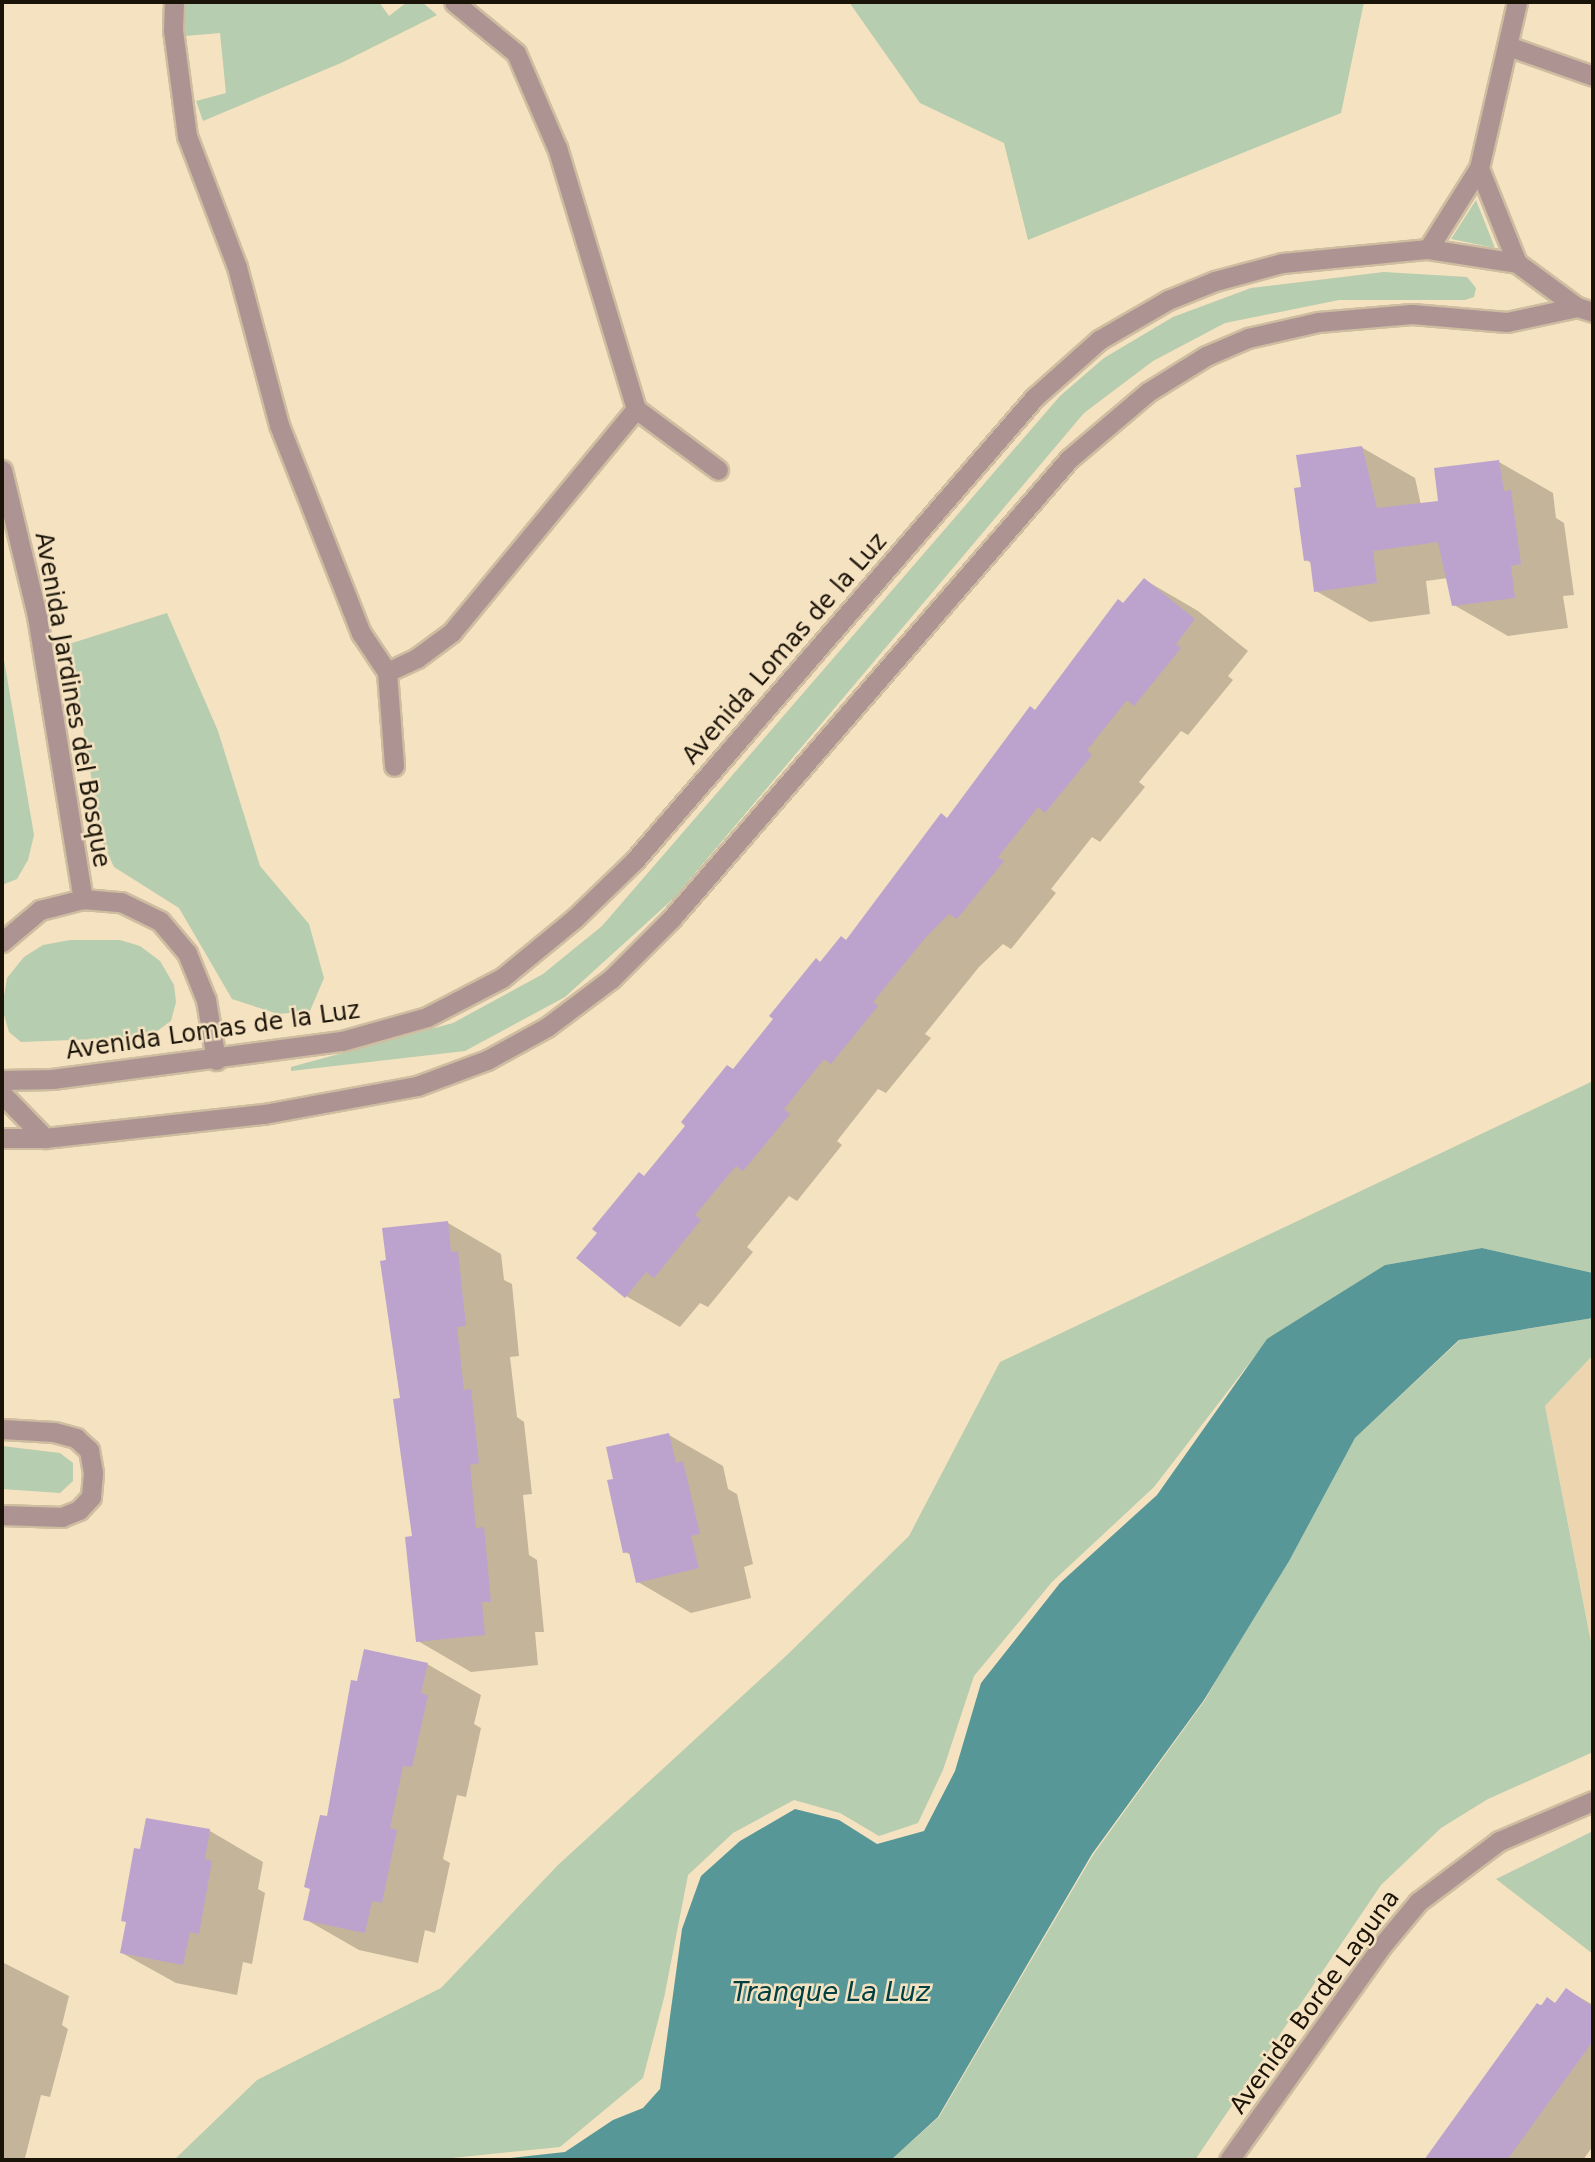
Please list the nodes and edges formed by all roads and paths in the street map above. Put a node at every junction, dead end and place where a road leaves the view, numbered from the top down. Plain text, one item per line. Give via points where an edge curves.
1 (174, 2) edge
2 (454, 2) edge
3 (1517, 2) edge
4 (1508, 46) junction
5 (1593, 76) edge
6 (1479, 167) junction
7 (1428, 249) junction
8 (1517, 263) junction
9 (1585, 310) edge
10 (636, 409) junction
11 (2, 470) edge
12 (718, 470) dead end
13 (387, 672) junction
14 (394, 766) dead end
15 (83, 899) junction
16 (2, 942) edge
17 (216, 1060) junction
18 (2, 1080) edge
19 (2, 1094) edge
20 (2, 1138) edge
21 (45, 1138) junction
22 (2, 1429) edge
23 (2, 1514) edge
24 (1593, 1801) edge
25 (1229, 2160) edge

1 - 13 street via 173,30 187,136 237,267 279,425 360,633
2 - 10 street via 516,53 557,148
3 - 4 street
4 - 5 street
4 - 6 street
6 - 7 street
6 - 8 street
7 - 8 street, Avenida Lomas de la Luz
7 - 17 street, Avenida Lomas de la Luz via 1360,253 1247,271 1168,300 1099,340 1035,397 635,860 575,918 502,978 427,1017 342,1041
8 - 9 street, Avenida Lomas de la Luz
9 - 21 street, Avenida Lomas de la Luz via 1507,322 1412,314 1318,322 1248,338 1206,356 1148,392 1069,459 671,919 611,979 547,1027 498,1054 417,1086 345,1100 228,1119
10 - 12 street
10 - 13 street via 452,632 417,658
11 - 15 street, Avenida Jardines del Bosque via 37,616
13 - 14 street
15 - 16 street, Avenida Jardines del Bosque via 40,910
15 - 17 street, Avenida Jardines del Bosque via 121,902 160,920 187,953 206,1000
17 - 18 street, Avenida Lomas de la Luz
19 - 21 street
20 - 21 street, Avenida Lomas de la Luz
22 - 23 street via 76,1438 89,1450 93,1474 91,1497 79,1510 62,1517
24 - 25 street, Avenida Borde Laguna via 1499,1841 1418,1902

